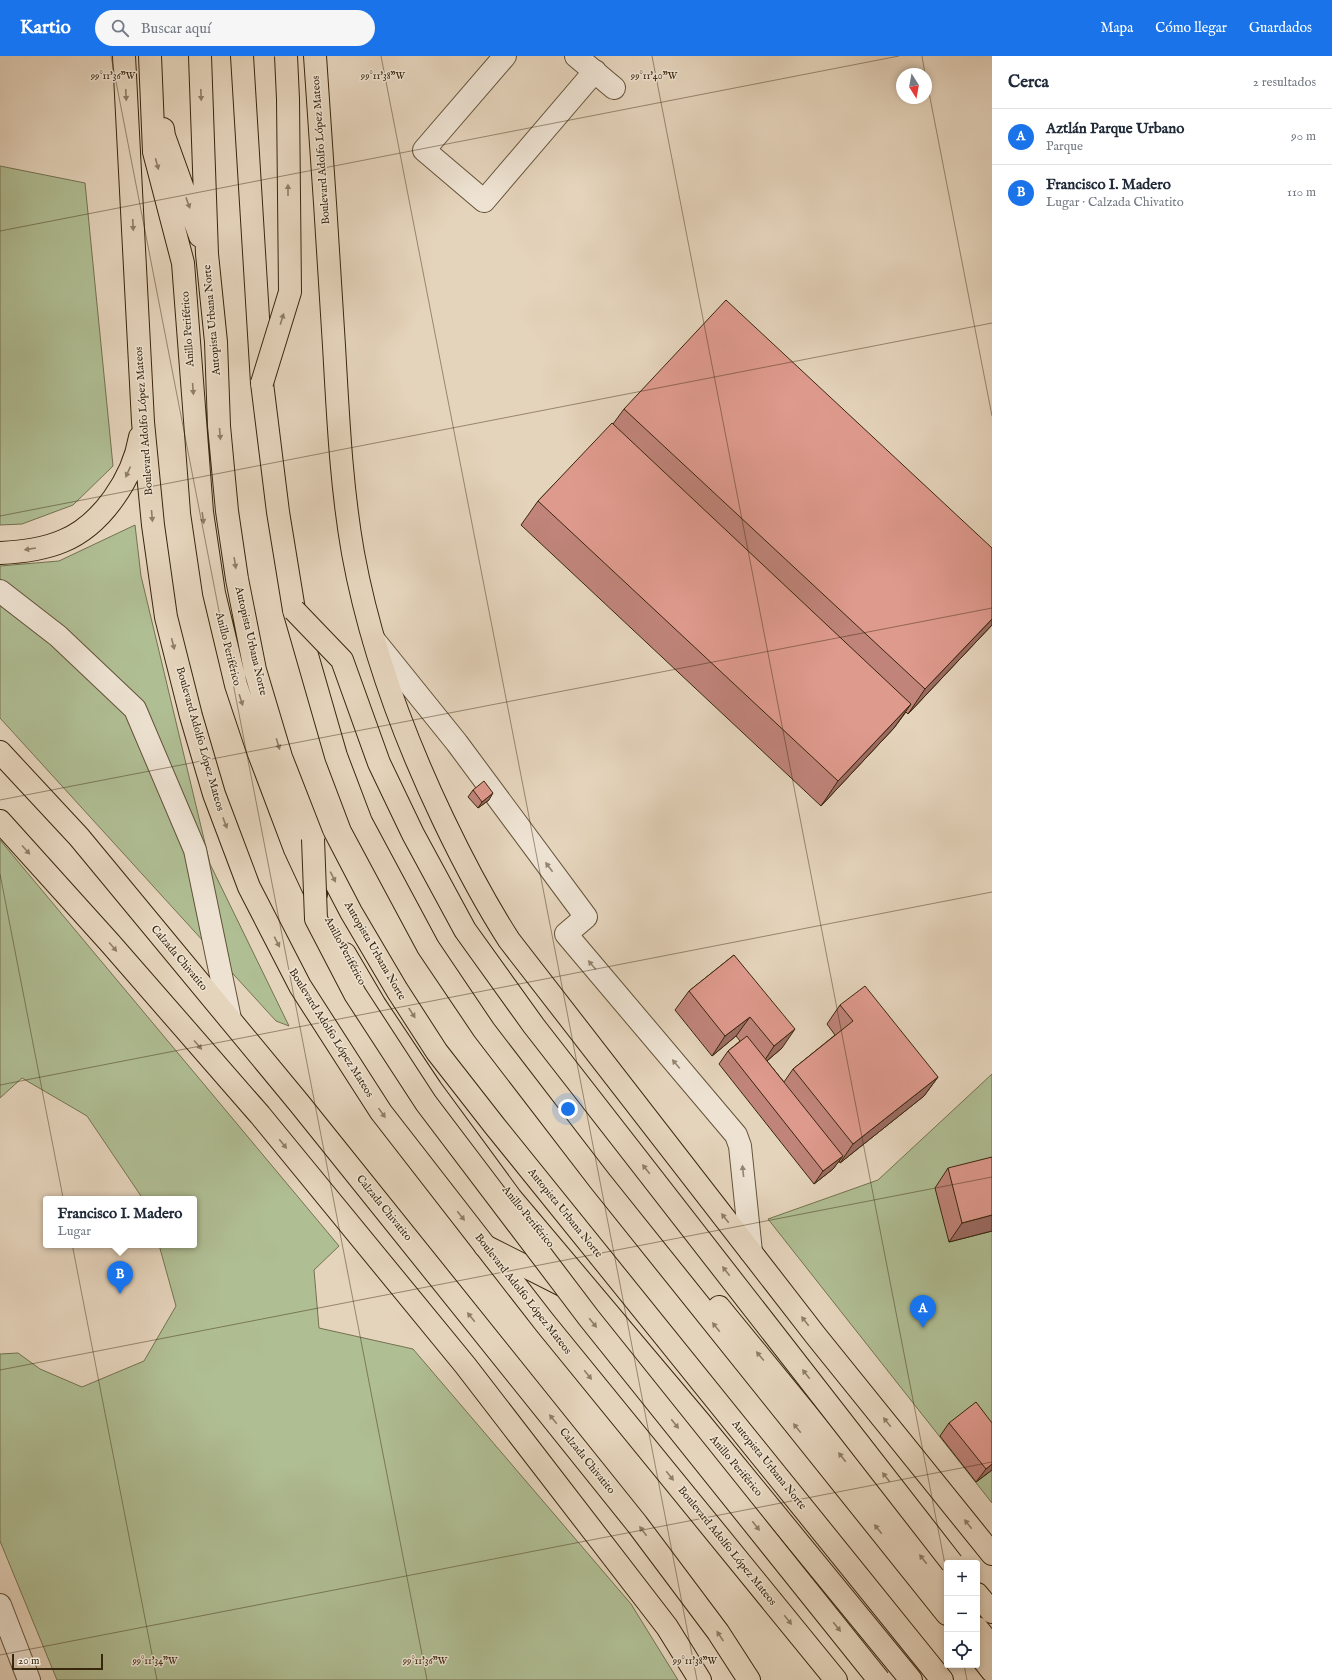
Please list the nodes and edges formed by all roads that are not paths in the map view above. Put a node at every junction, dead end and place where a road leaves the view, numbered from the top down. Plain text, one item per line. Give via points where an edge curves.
1 (124, 56) edge
2 (150, 56) edge
3 (159, 56) edge
4 (200, 56) edge
5 (242, 56) edge
6 (250, 56) edge
7 (286, 56) edge
8 (315, 56) edge
9 (505, 56) edge
10 (576, 56) edge
11 (595, 71) junction
12 (614, 88) dead end
13 (207, 254) junction
14 (262, 383) junction
15 (143, 422) junction
16 (0, 553) edge
17 (0, 590) edge
18 (294, 610) junction
19 (374, 640) junction
20 (0, 752) edge
21 (0, 821) edge
22 (313, 839) junction
23 (230, 1019) junction
24 (485, 1246) junction
25 (751, 1252) junction
26 (602, 1305) junction
27 (992, 1554) edge
28 (950, 1560) edge
29 (944, 1586) edge
30 (979, 1596) edge
31 (0, 1605) edge
32 (944, 1610) edge
33 (992, 1612) edge
34 (980, 1632) edge
35 (992, 1647) edge
36 (980, 1656) edge
37 (992, 1671) edge
38 (29, 1680) edge
39 (700, 1680) edge
40 (749, 1680) edge
41 (836, 1680) edge
42 (879, 1680) edge
43 (911, 1680) edge
44 (942, 1680) edge

1 -> 15 main road, Boulevard Adolfo López Mateos
2 -> 26 main road, Anillo Periférico via 154,152 183,263 202,512 214,593 236,684 258,751 295,850 339,944 375,1005 431,1089 511,1198
3 -> 13 main road via 164,136
4 -> 13 main road, Autopista Urbana Norte
5 - 14 main road
29 -> 6 main road via 837,1450 611,1176 493,1023 418,912 376,832 343,749 316,663 297,562 264,331
14 -> 7 main road, bridge via 290,292
8 - 19 main road, Boulevard Adolfo López Mateos via 342,470 353,551
9 - 11 street via 424,150 484,201
10 - 11 street
11 - 12 street
13 -> 22 main road, Autopista Urbana Norte via 216,342 219,426 237,579 255,670 281,757
14 - 18 main road via 278,512
15 -> 16 main road via 140,440 127,476 102,513 63,541
15 -> 24 main road, Boulevard Adolfo López Mateos via 153,525 166,617 214,794 249,887 300,986 381,1112
17 - 23 street via 58,636 135,709 195,850
28 -> 18 main road, bridge via 534,1026 465,930 379,763 342,660
32 -> 18 main road via 600,1181 484,1030 428,947 361,822 336,756
25 -> 19 main road, Boulevard Adolfo López Mateos via 537,978 487,906 416,762 395,710
25 -> 19 street via 740,1146 736,1136 566,934 586,917 457,743
20 - 23 main road, Calzada Chivatito via 80,837
21 -> 39 main road via 254,1109 465,1364 667,1627
22 -> 42 main road, bridge via 316,919 355,994 426,1103 589,1318
22 -> 44 main road, Autopista Urbana Norte via 351,912 437,1052
40 -> 23 main road, Calzada Chivatito via 718,1632 637,1524
24 - 26 main road
24 -> 41 main road, Boulevard Adolfo López Mateos
27 -> 25 main road, Boulevard Adolfo López Mateos
26 - 43 main road, Anillo Periférico
30 - 33 main road
31 - 38 street
34 - 35 main road
36 - 37 main road

